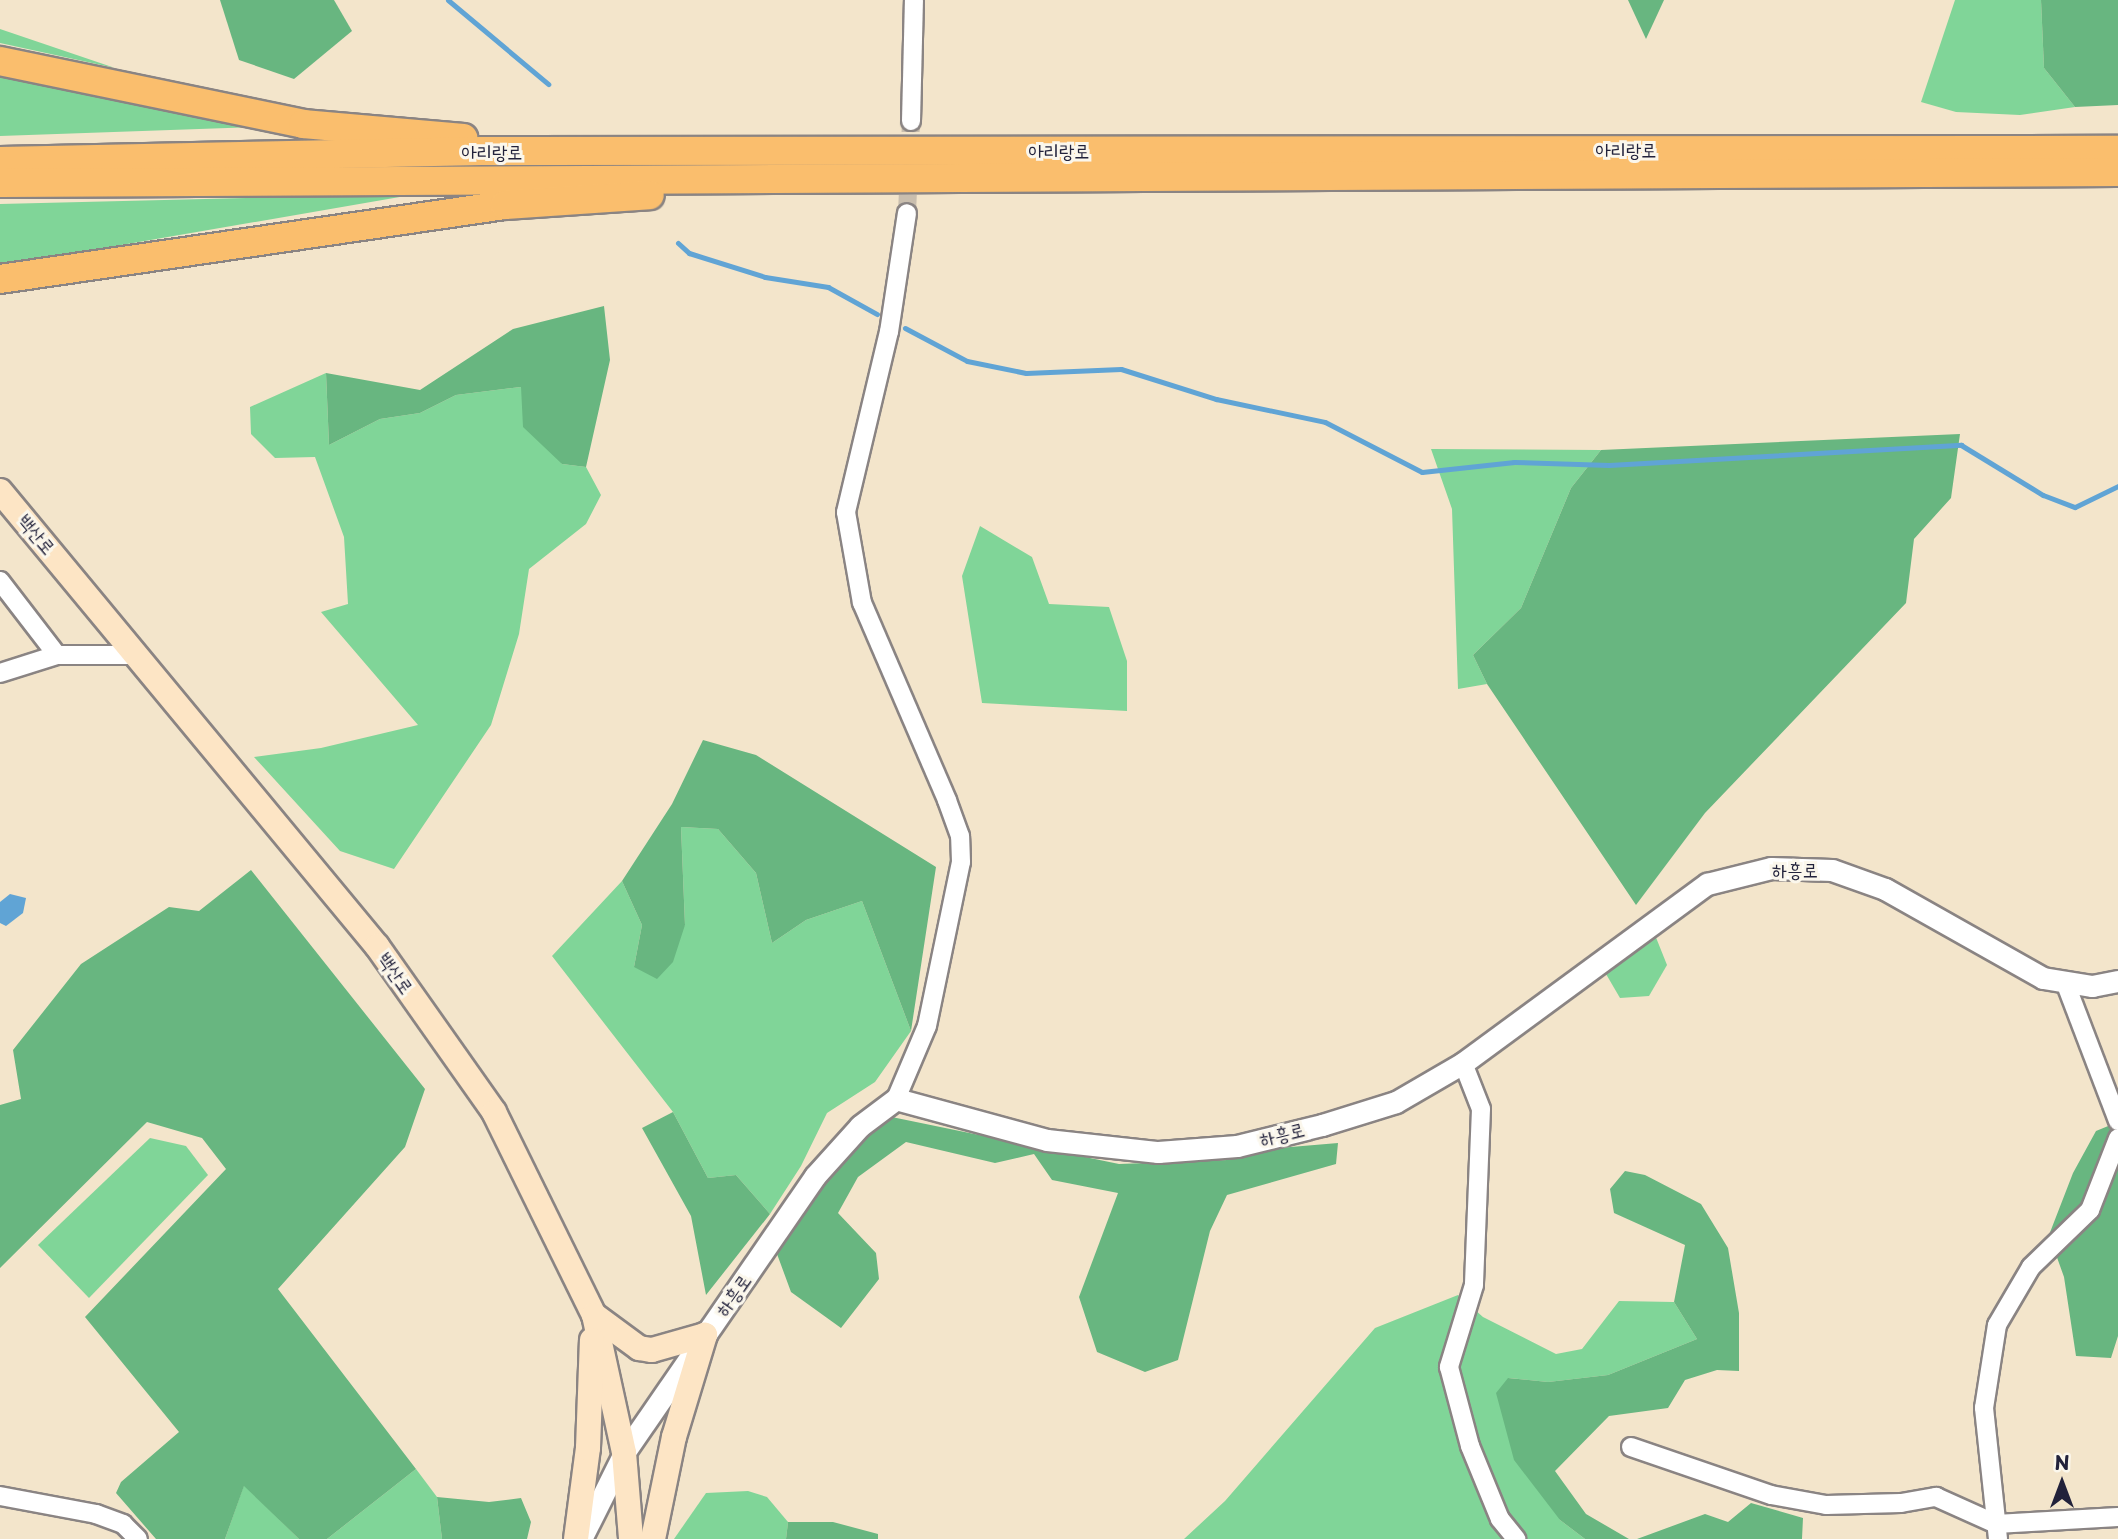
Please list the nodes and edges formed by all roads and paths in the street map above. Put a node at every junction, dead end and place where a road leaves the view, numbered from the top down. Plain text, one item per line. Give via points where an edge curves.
1 (914, 0) edge
2 (0, 61) edge
3 (911, 121) tunnel mouth
4 (2118, 150) edge
5 (482, 152) junction
6 (0, 161) edge
7 (2118, 172) edge
8 (710, 178) junction
9 (0, 183) edge
10 (907, 213) tunnel mouth
11 (0, 279) edge
12 (0, 491) edge
13 (0, 581) edge
14 (57, 655) junction
15 (135, 655) junction
16 (0, 673) edge
17 (2118, 981) edge
18 (2065, 982) junction
19 (1463, 1063) junction
20 (896, 1099) junction
21 (2118, 1121) edge
22 (2118, 1138) edge
23 (594, 1315) junction
24 (705, 1335) junction
25 (1630, 1447) dead end
26 (624, 1453) junction
27 (0, 1496) edge
28 (2118, 1517) edge
29 (1997, 1531) edge
30 (138, 1539) edge
31 (578, 1539) edge
32 (631, 1539) edge
33 (653, 1539) edge
34 (1516, 1539) edge

1 - 3 street
2 - 5 highway via 303,124 459,136
4 - 5 highway, 아리랑로
5 - 6 highway, 아리랑로
7 - 8 highway, 아리랑로
8 - 9 highway, 아리랑로
8 - 11 highway via 688,193 505,205
10 - 20 street via 889,332 846,512 862,603 947,800 960,836 961,862 927,1026
12 - 15 main road, 백산로
13 - 14 street
14 - 15 street
14 - 16 street
15 - 23 main road, 백산로 via 377,946 494,1112
17 - 18 street, 하흥로 via 2092,986
18 - 19 street, 하흥로 via 2043,978 1885,889 1832,870 1771,868 1707,884
18 - 21 street
19 - 20 street, 하흥로 via 1396,1102 1322,1125 1237,1146 1158,1152 1047,1140
19 - 34 street via 1481,1109 1474,1285 1448,1367 1470,1446 1500,1519
20 - 24 street, 하흥로 via 860,1126 815,1176
22 - 29 street via 2090,1210 2031,1267 1997,1325 1984,1408
23 - 24 main road via 639,1348 652,1350
23 - 26 main road, 백산로
23 - 31 main road
24 - 26 street, 하흥로
24 - 33 main road via 674,1437
25 - 29 street via 1771,1495 1826,1505 1936,1497
26 - 31 street, 하흥로
26 - 32 main road, 백산로
27 - 30 street via 96,1514 123,1524
28 - 29 street

